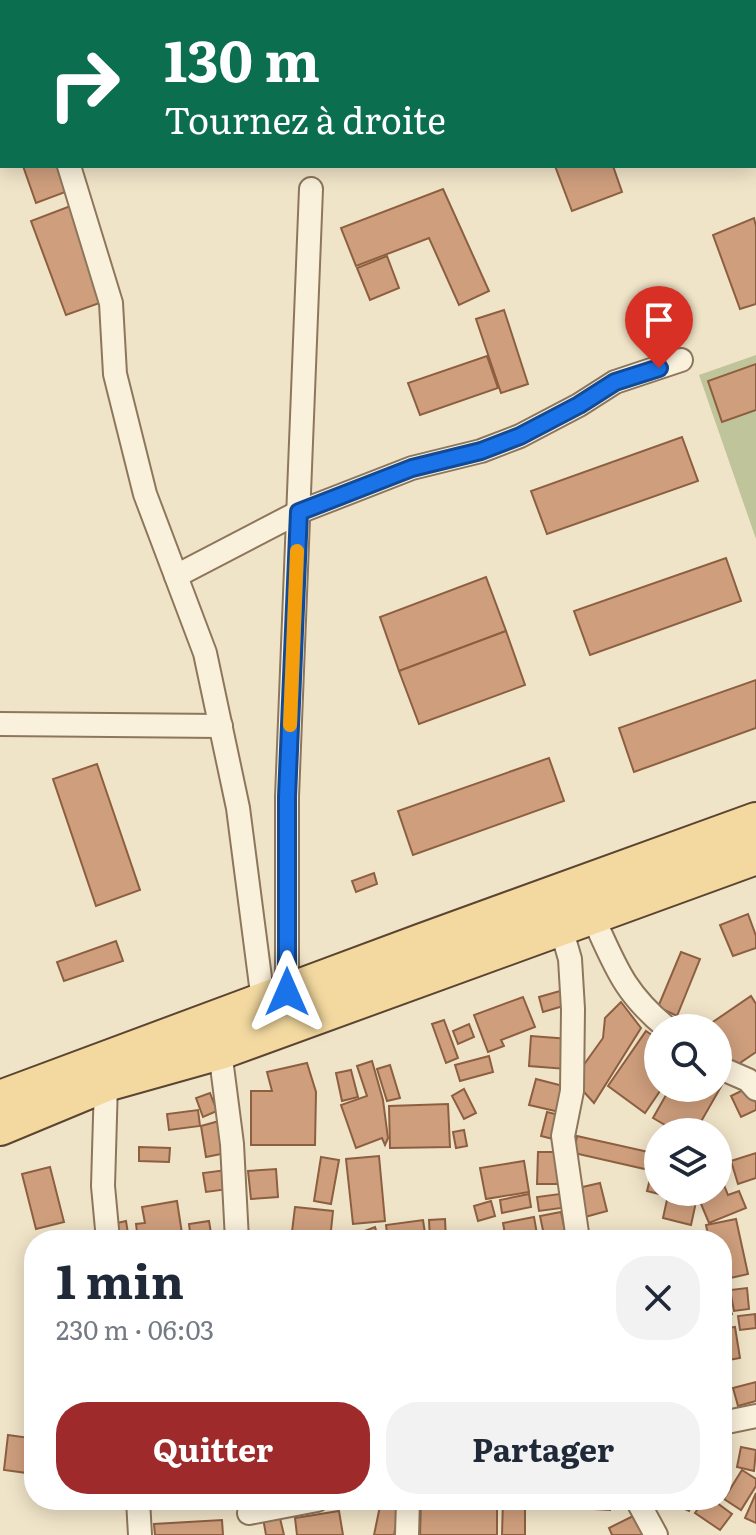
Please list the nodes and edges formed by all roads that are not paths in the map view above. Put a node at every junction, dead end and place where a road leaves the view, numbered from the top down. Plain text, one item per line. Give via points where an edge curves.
1 (70, 168) edge
2 (311, 189) dead end
3 (681, 360) dead end
4 (299, 512) junction
5 (176, 576) junction
6 (0, 724) edge
7 (221, 726) junction
8 (756, 821) edge
9 (756, 856) edge
10 (576, 922) junction
11 (275, 997) junction
12 (652, 1014) edge
13 (220, 1051) junction
14 (732, 1073) edge
15 (106, 1083) junction
16 (756, 1089) edge
17 (0, 1099) edge
18 (0, 1127) edge
19 (107, 1230) edge
20 (236, 1230) edge
21 (577, 1230) edge
22 (756, 1416) edge
23 (732, 1421) edge
24 (139, 1510) edge
25 (274, 1510) edge
26 (408, 1510) edge
27 (642, 1510) edge
28 (249, 1516) edge
29 (140, 1535) edge
30 (407, 1535) edge
31 (656, 1535) edge

1 - 5 street via 111,303 115,374 145,494
2 - 4 street
3 - 4 street via 615,382 520,436 412,468
4 - 5 street
4 - 11 street
5 - 7 street via 205,653
6 - 7 street
7 - 11 street
8 - 11 main road
9 - 10 main road
10 - 12 street
10 - 13 main road
10 - 21 street via 570,959 572,1091 563,1136
11 - 17 main road
13 - 15 main road
13 - 20 street
14 - 16 street
15 - 18 main road
15 - 19 street
22 - 23 street
24 - 29 street
25 - 28 street
26 - 30 street
27 - 31 street

